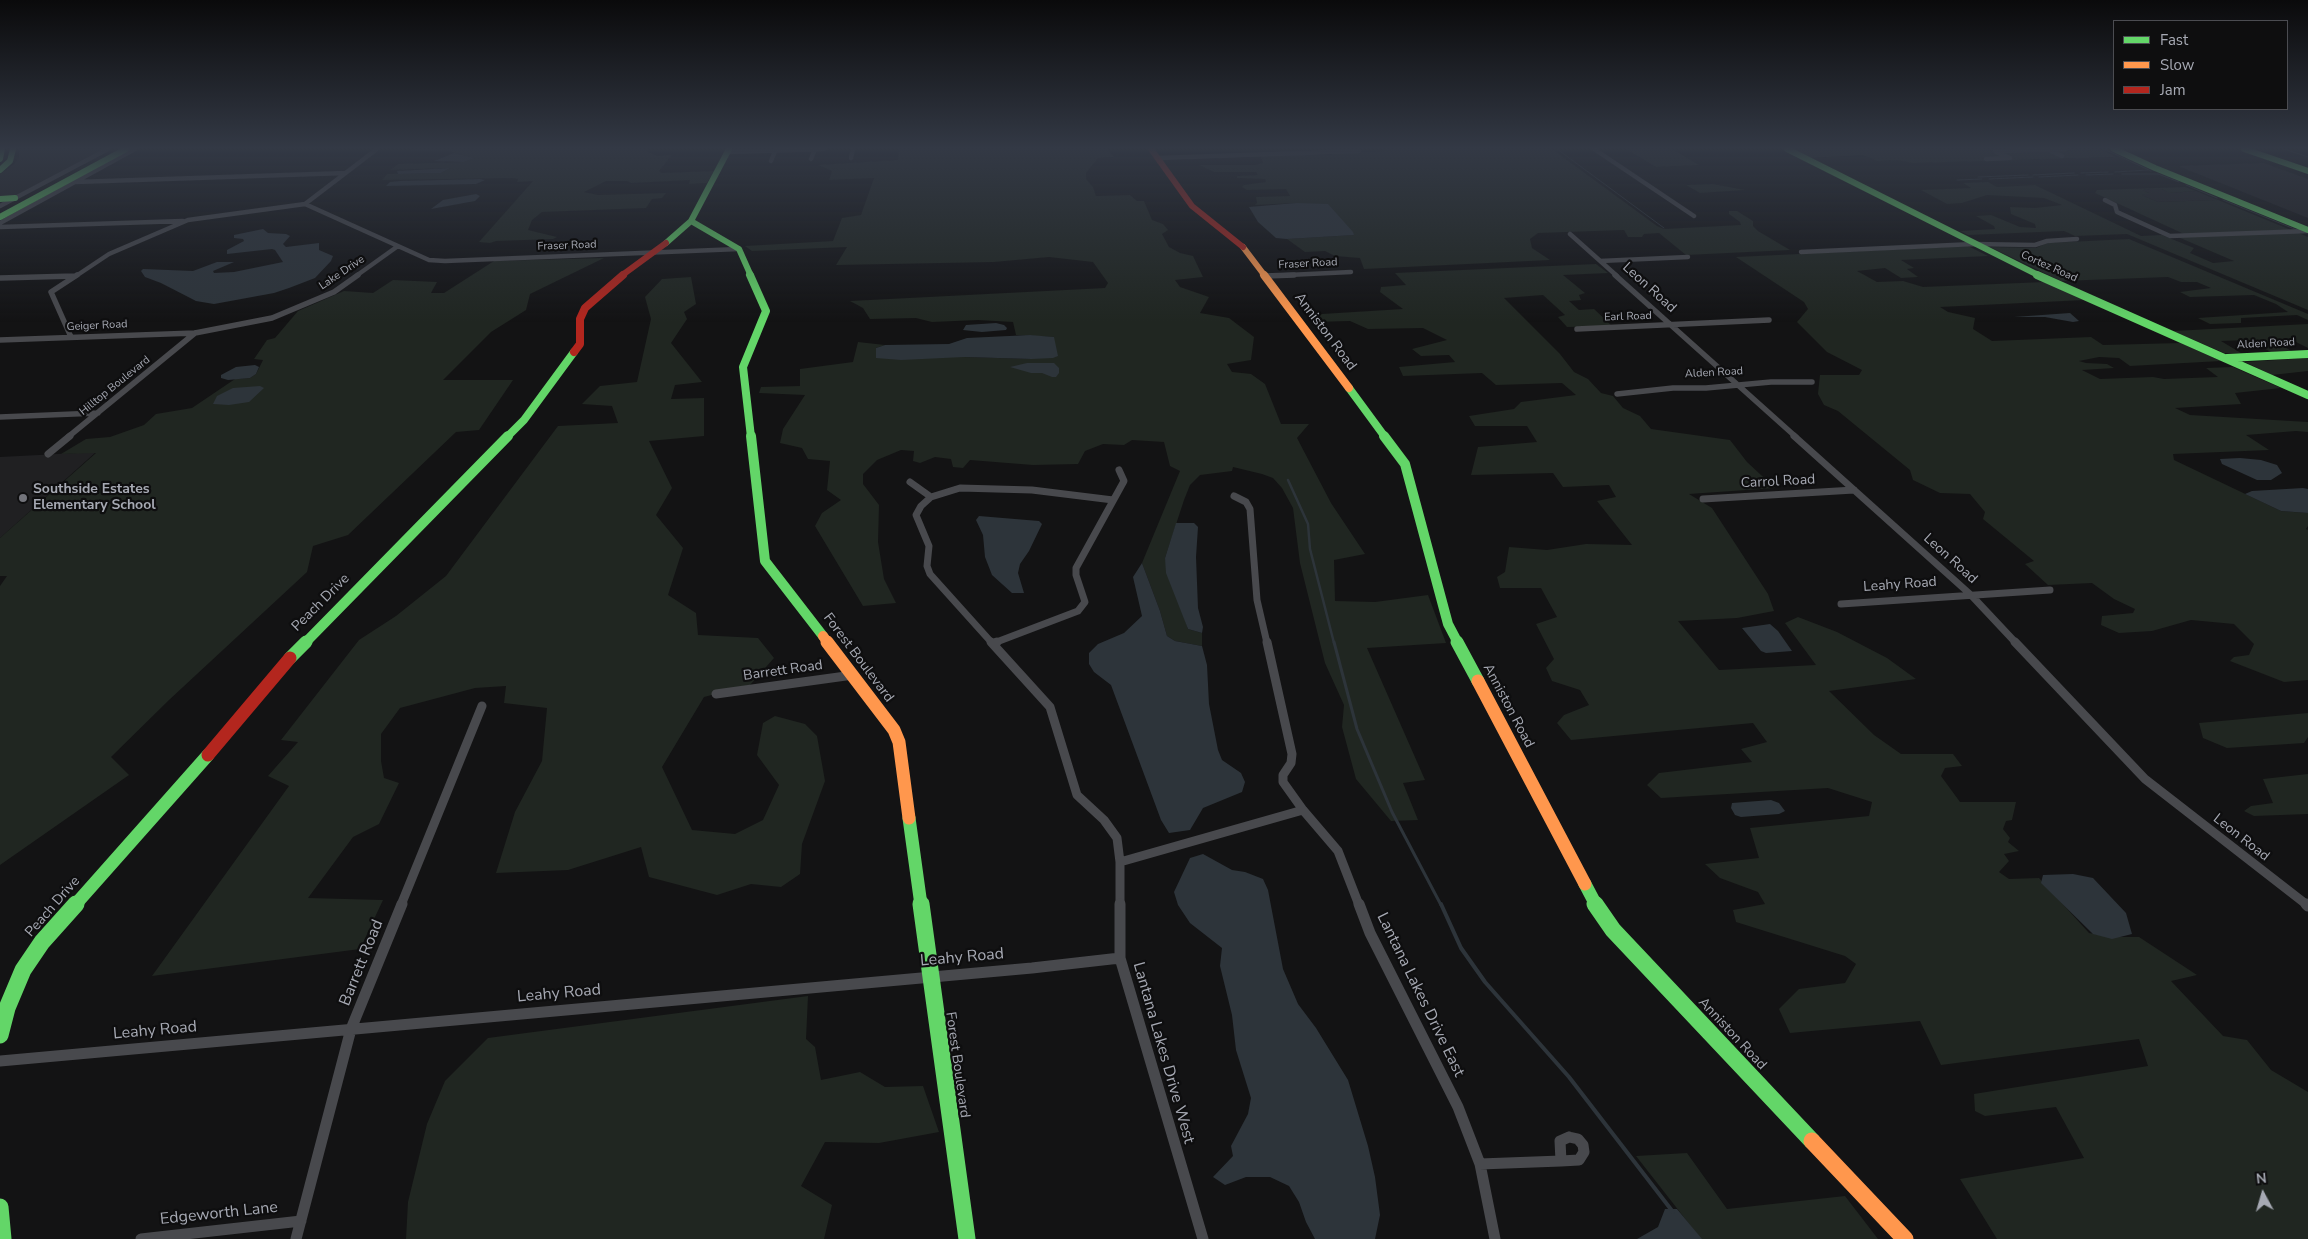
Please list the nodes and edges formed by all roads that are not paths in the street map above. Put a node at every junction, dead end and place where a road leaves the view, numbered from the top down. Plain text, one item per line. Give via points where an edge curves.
1 (19, 207) edge
2 (30, 207) edge
3 (284, 207) edge
4 (311, 207) edge
5 (700, 207) edge
6 (1193, 207) edge
7 (1680, 207) edge
8 (1901, 207) edge
9 (2115, 207) edge
10 (2251, 207) edge
11 (2265, 207) edge
12 (1694, 216) dead end
13 (0, 217) edge
14 (188, 220) junction
15 (691, 221) junction
16 (0, 223) edge
17 (2308, 224) edge
18 (0, 227) edge
19 (2308, 230) edge
20 (1570, 234) dead end
21 (2077, 239) dead end
22 (1974, 244) junction
23 (398, 246) junction
24 (739, 249) junction
25 (1801, 252) dead end
26 (654, 253) junction
27 (1688, 257) dead end
28 (1600, 261) junction
29 (1351, 272) dead end
30 (76, 276) junction
31 (1265, 276) junction
32 (0, 278) edge
33 (1769, 320) dead end
34 (1671, 325) junction
35 (1577, 329) dead end
36 (195, 333) junction
37 (71, 337) junction
38 (0, 340) edge
39 (2308, 354) edge
40 (2225, 358) junction
41 (1812, 382) dead end
42 (1738, 385) junction
43 (1617, 394) dead end
44 (2308, 395) edge
45 (98, 412) junction
46 (0, 417) edge
47 (48, 454) dead end
48 (1119, 470) dead end
49 (910, 482) dead end
50 (1854, 490) junction
51 (1234, 496) dead end
52 (931, 497) junction
53 (1703, 499) dead end
54 (1113, 500) junction
55 (2050, 590) dead end
56 (1972, 595) junction
57 (1841, 604) dead end
58 (994, 643) junction
59 (853, 674) junction
60 (716, 694) dead end
61 (482, 706) dead end
62 (1304, 810) junction
63 (1120, 862) junction
64 (2308, 906) edge
65 (1120, 958) junction
66 (929, 976) junction
67 (351, 1029) junction
68 (0, 1035) edge
69 (0, 1062) edge
70 (1561, 1160) dead end
71 (1480, 1164) junction
72 (0, 1207) edge
73 (301, 1221) junction
74 (3, 1239) edge
75 (141, 1239) edge
76 (296, 1239) edge
77 (967, 1239) edge
78 (1203, 1239) edge
79 (1495, 1239) edge
80 (1905, 1239) edge

1 - 13 main road
2 - 16 street
3 - 14 street
4 - 23 street
5 - 15 main road
6 - 31 main road, Anniston Road via 1241,244
7 - 12 street
8 - 22 main road, Cortez Road
9 - 19 street via 2117,212 2170,236
10 - 19 main road
11 - 17 main road
14 - 18 street
14 - 30 street via 115,251
15 - 24 main road
15 - 26 main road, Peach Drive
20 - 28 street, Leon Road
21 - 22 street via 2035,245
22 - 25 street
22 - 40 main road, Cortez Road
23 - 26 street, Fraser Road via 429,260 440,261
23 - 36 street, Lake Drive via 341,288 317,300 272,318
24 - 26 street, Fraser Road
24 - 59 main road, Forest Boulevard via 766,311 743,367 765,560
26 - 68 main road, Peach Drive via 617,279 585,308 580,319 580,344 533,410 302,644 214,749 42,942 23,970
27 - 28 street
28 - 34 street, Leon Road
29 - 31 street, Fraser Road
30 - 32 street
30 - 37 street via 53,290 51,295
31 - 80 main road, Anniston Road via 1405,464 1448,624 1597,909 1613,930
33 - 34 street, Earl Road
34 - 35 street, Earl Road
34 - 42 street, Leon Road
36 - 37 street, Geiger Road
36 - 45 street, Hilltop Boulevard
37 - 38 street, Geiger Road
39 - 40 main road, Alden Road
40 - 44 main road, Cortez Road
41 - 42 street, Alden Road
42 - 43 street, Alden Road
42 - 50 street, Leon Road
45 - 46 street
45 - 47 street, Hilltop Boulevard
48 - 54 street via 1124,481
49 - 52 street
50 - 53 street, Carrol Road
50 - 56 street, Leon Road
51 - 62 street, Lantana Lakes Drive East via 1246,502 1250,509 1257,600 1292,754 1283,782
52 - 54 street via 971,487 1032,490
52 - 58 street, Lantana Lakes Drive West via 916,515 929,546 927,566 930,574
54 - 58 street via 1076,568 1085,602 1078,611
55 - 56 street, Leahy Road
56 - 57 street, Leahy Road
56 - 64 street, Leon Road via 2138,773
58 - 63 street, Lantana Lakes Drive West via 1050,707 1077,795 1114,832
59 - 60 street, Barrett Road
59 - 66 main road, Forest Boulevard via 894,730 899,742
61 - 67 street, Barrett Road
62 - 63 street
62 - 71 street, Lantana Lakes Drive East via 1338,851 1370,933 1458,1107
63 - 65 street, Lantana Lakes Drive West
65 - 66 street, Leahy Road
65 - 78 street, Lantana Lakes Drive West
66 - 67 street, Leahy Road
66 - 77 main road, Forest Boulevard
67 - 69 street, Leahy Road
67 - 73 street, Barrett Road
70 - 71 street
71 - 79 street, Lantana Lakes Drive East
72 - 74 main road
73 - 75 street, Edgeworth Lane
73 - 76 street, Barrett Road

